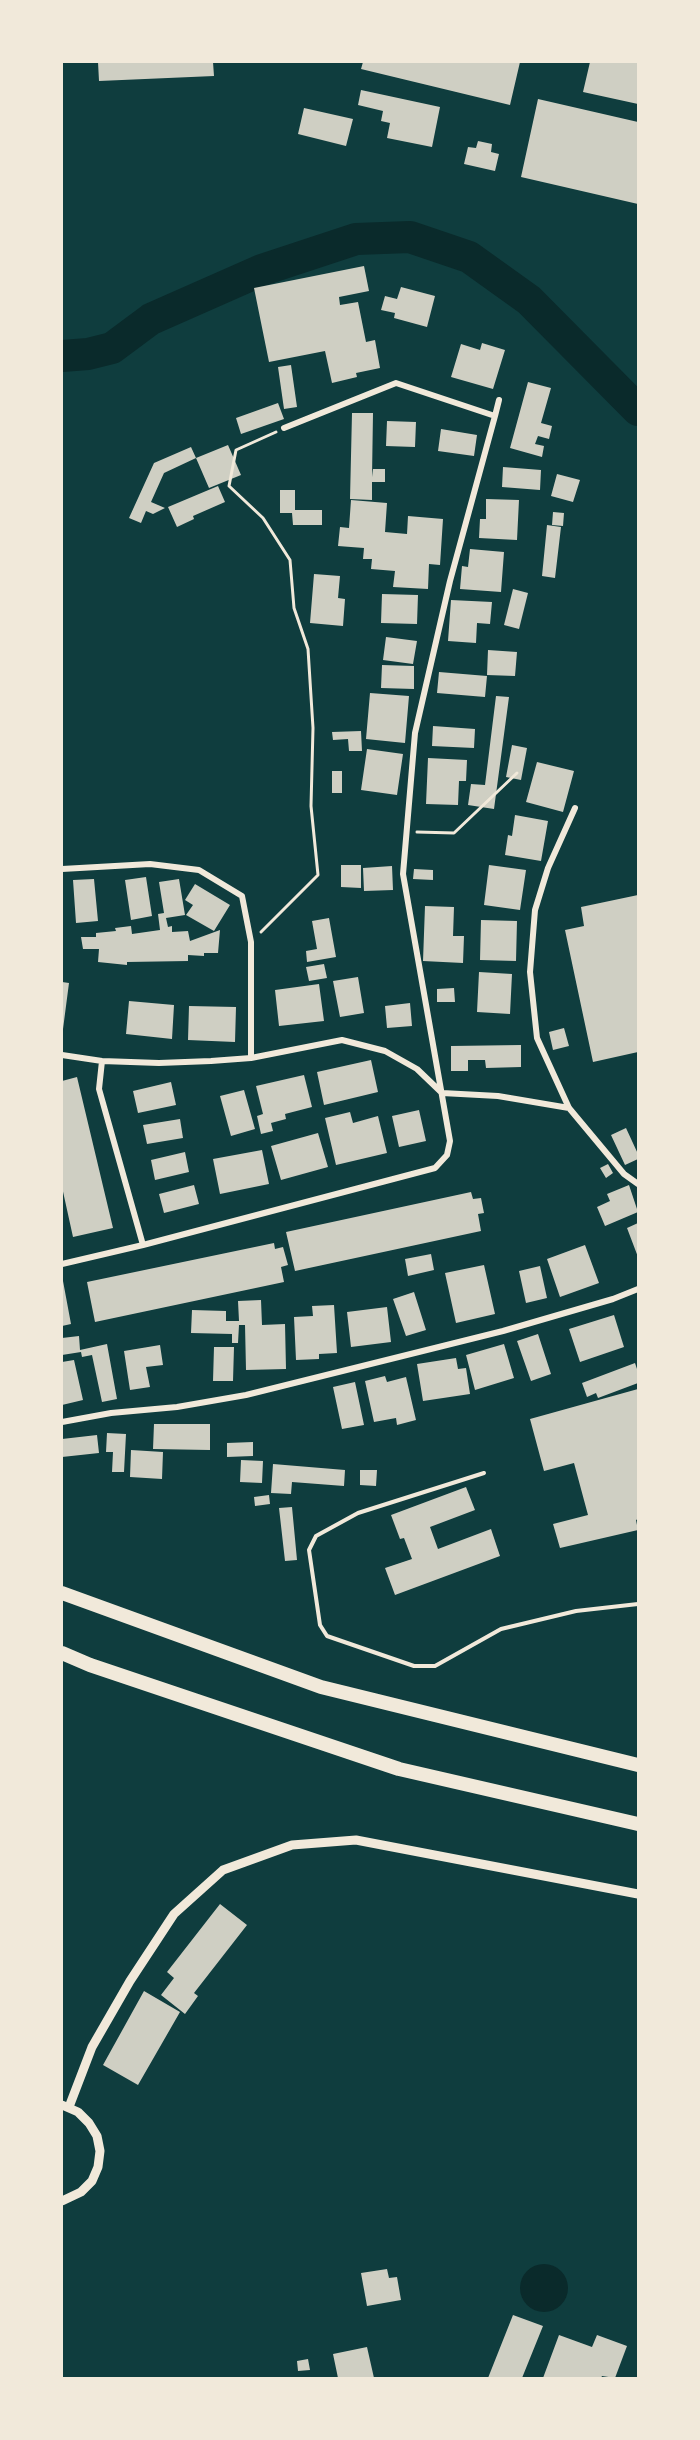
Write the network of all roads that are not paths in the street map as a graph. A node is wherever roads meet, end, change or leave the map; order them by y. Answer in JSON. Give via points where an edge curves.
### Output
{"nodes":[{"id":1,"x":499,"y":400,"type":"dead end"},
{"id":2,"x":495,"y":416,"type":"junction"},
{"id":3,"x":284,"y":428,"type":"road end"},
{"id":4,"x":575,"y":808,"type":"dead end"},
{"id":5,"x":62,"y":869,"type":"edge"},
{"id":6,"x":62,"y":1055,"type":"edge"},
{"id":7,"x":251,"y":1058,"type":"junction"},
{"id":8,"x":102,"y":1061,"type":"junction"},
{"id":9,"x":442,"y":1093,"type":"junction"},
{"id":10,"x":569,"y":1108,"type":"junction"},
{"id":11,"x":639,"y":1184,"type":"edge"},
{"id":12,"x":143,"y":1245,"type":"junction"},
{"id":13,"x":62,"y":1264,"type":"edge"},
{"id":14,"x":639,"y":1289,"type":"edge"},
{"id":15,"x":62,"y":1422,"type":"edge"},
{"id":16,"x":484,"y":1473,"type":"dead end"},
{"id":17,"x":62,"y":1593,"type":"edge"},
{"id":18,"x":639,"y":1604,"type":"edge"},
{"id":19,"x":62,"y":1653,"type":"edge"},
{"id":20,"x":62,"y":1661,"type":"edge"},
{"id":21,"x":90,"y":1665,"type":"junction"},
{"id":22,"x":639,"y":1765,"type":"edge"},
{"id":23,"x":639,"y":1824,"type":"edge"},
{"id":24,"x":639,"y":1894,"type":"edge"},
{"id":25,"x":65,"y":2106,"type":"edge"},
{"id":26,"x":62,"y":2201,"type":"edge"}],
"edges":[{"from":1,"to":2,"type":"street"},
{"from":2,"to":3,"type":"street","via":[[396,383]]},
{"from":2,"to":9,"type":"street","via":[[450,582],[415,733],[403,874]]},
{"from":4,"to":10,"type":"street","via":[[548,868],[535,910],[530,972],[537,1038]]},
{"from":5,"to":7,"type":"street","via":[[150,864],[199,870],[242,896],[251,942]]},
{"from":6,"to":8,"type":"street"},
{"from":7,"to":8,"type":"street","via":[[159,1063]]},
{"from":7,"to":9,"type":"street","via":[[342,1040],[359,1043],[385,1051],[417,1069]]},
{"from":8,"to":12,"type":"street","via":[[99,1089]]},
{"from":9,"to":10,"type":"street","via":[[498,1096]]},
{"from":9,"to":12,"type":"street","via":[[450,1141],[447,1155],[435,1168]]},
{"from":10,"to":11,"type":"street","via":[[624,1174]]},
{"from":12,"to":13,"type":"street"},
{"from":14,"to":15,"type":"street","via":[[503,1331],[246,1395]]},
{"from":16,"to":18,"type":"lane","via":[[358,1513],[316,1536],[309,1550],[320,1625],[327,1636],[414,1666],[435,1666],[501,1629],[576,1611]]},
{"from":17,"to":22,"type":"highway","via":[[321,1687]]},
{"from":19,"to":21,"type":"highway"},
{"from":20,"to":21,"type":"highway"},
{"from":21,"to":23,"type":"highway","via":[[399,1769]]},
{"from":24,"to":25,"type":"street","via":[[356,1840],[292,1845],[223,1870],[174,1914],[148,1952],[92,2047]]},
{"from":25,"to":26,"type":"street","via":[[89,2122],[100,2151],[92,2181],[81,2192]]}]}
